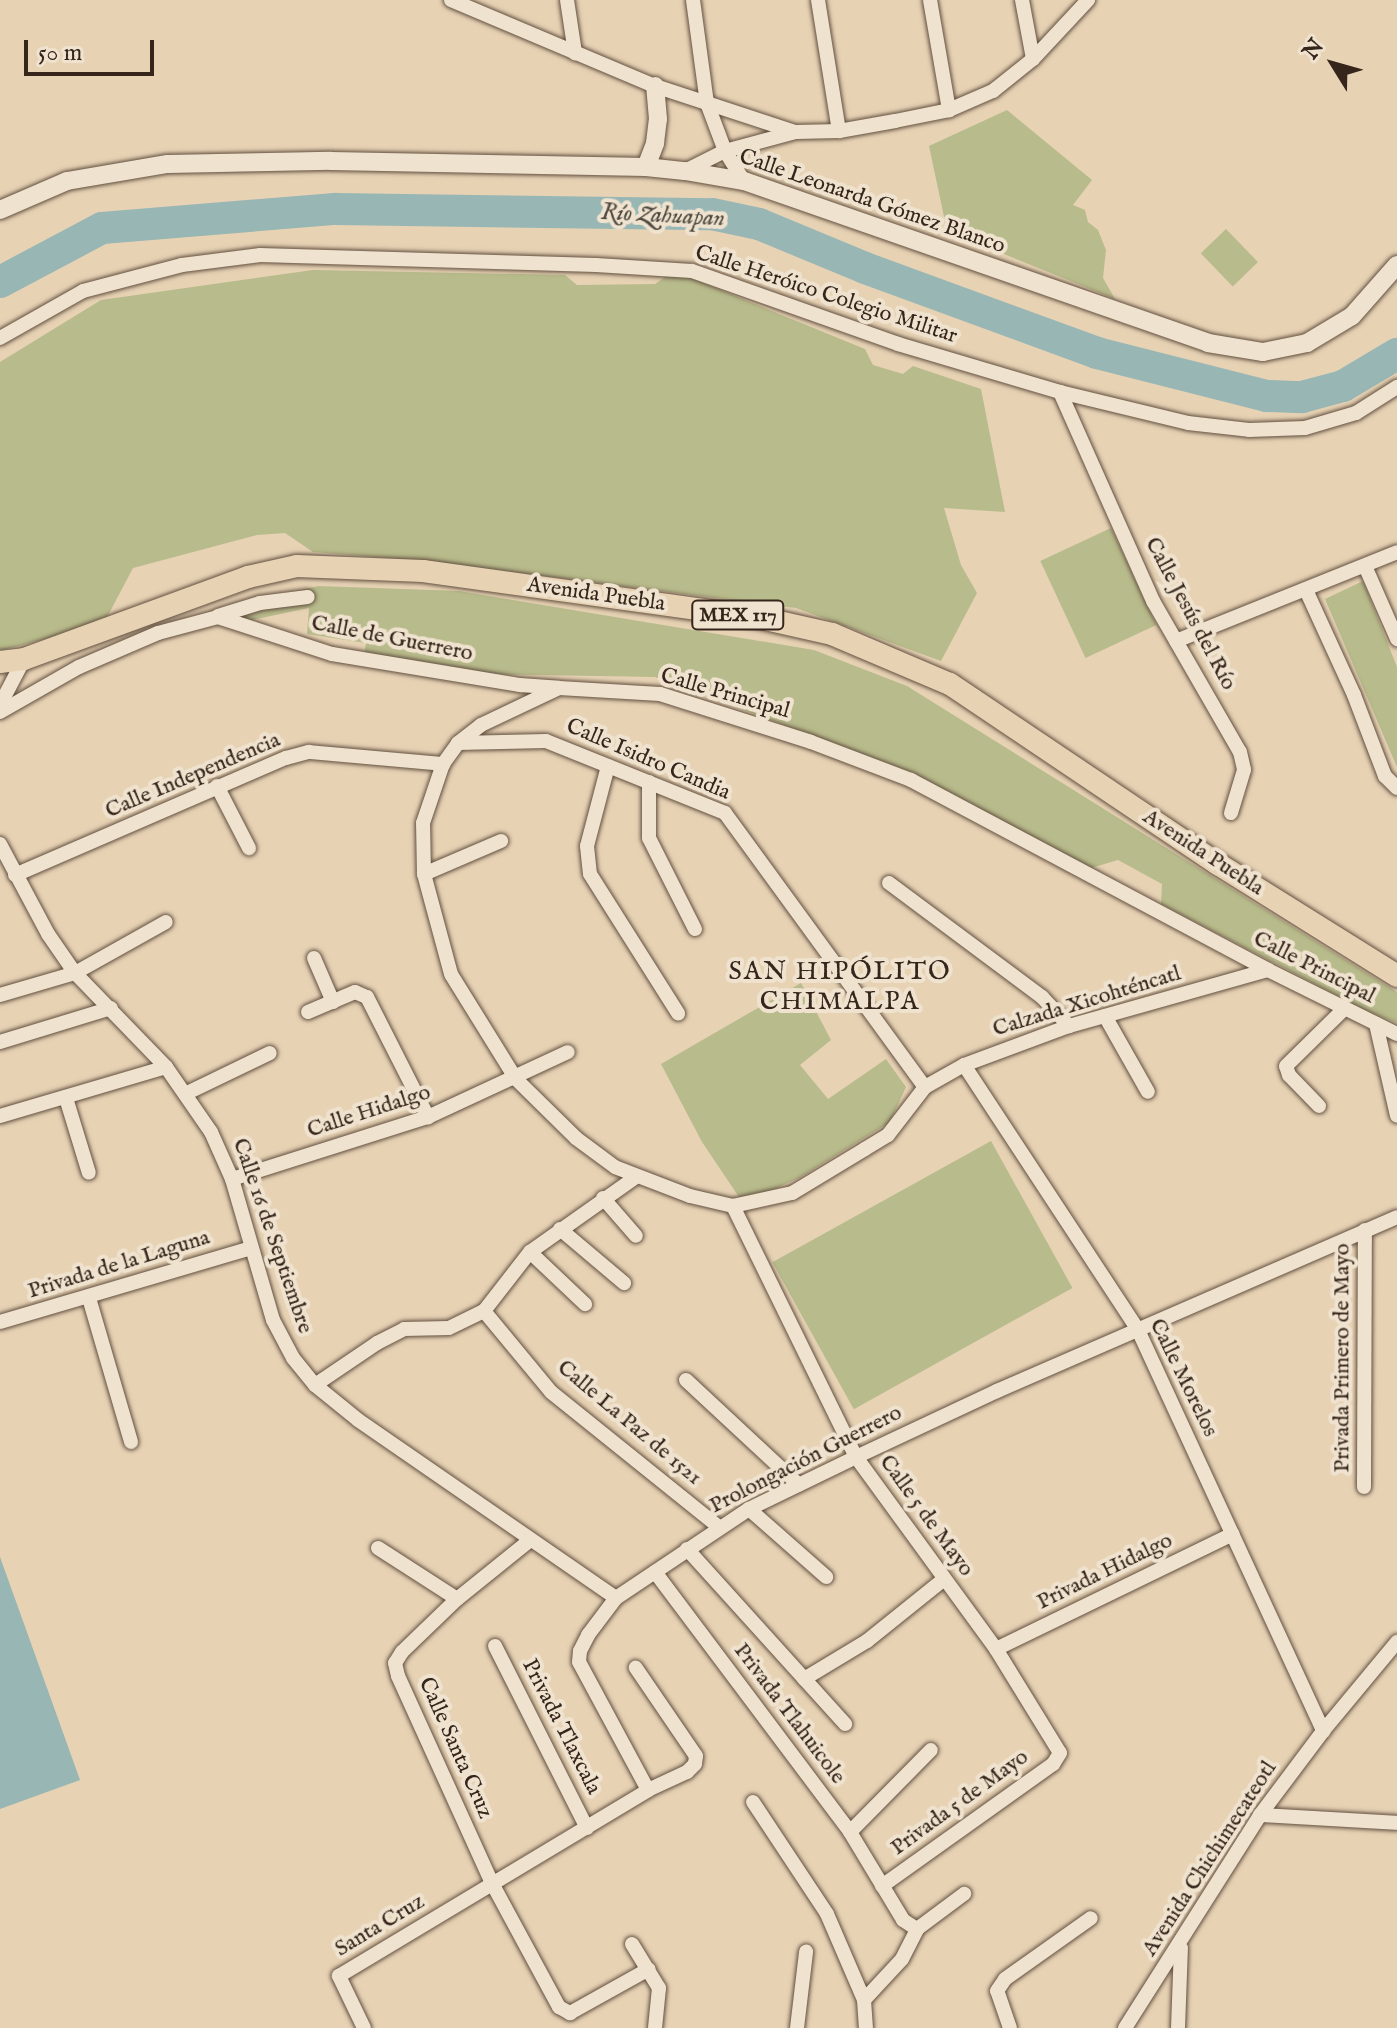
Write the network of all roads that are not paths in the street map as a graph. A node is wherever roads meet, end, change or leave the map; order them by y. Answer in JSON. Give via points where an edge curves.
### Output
{"nodes":[{"id":1,"x":451,"y":0,"type":"edge"},
{"id":2,"x":567,"y":0,"type":"edge"},
{"id":3,"x":693,"y":0,"type":"edge"},
{"id":4,"x":818,"y":0,"type":"edge"},
{"id":5,"x":930,"y":0,"type":"edge"},
{"id":6,"x":1022,"y":0,"type":"edge"},
{"id":7,"x":1088,"y":0,"type":"edge"},
{"id":8,"x":575,"y":53,"type":"junction"},
{"id":9,"x":1033,"y":59,"type":"junction"},
{"id":10,"x":655,"y":86,"type":"junction"},
{"id":11,"x":707,"y":103,"type":"junction"},
{"id":12,"x":949,"y":110,"type":"junction"},
{"id":13,"x":839,"y":131,"type":"junction"},
{"id":14,"x":796,"y":132,"type":"junction"},
{"id":15,"x":725,"y":151,"type":"junction"},
{"id":16,"x":646,"y":167,"type":"junction"},
{"id":17,"x":685,"y":171,"type":"junction"},
{"id":18,"x":744,"y":181,"type":"junction"},
{"id":19,"x":0,"y":210,"type":"edge"},
{"id":20,"x":1397,"y":257,"type":"edge"},
{"id":21,"x":1392,"y":272,"type":"edge"},
{"id":22,"x":0,"y":338,"type":"edge"},
{"id":23,"x":1397,"y":387,"type":"edge"},
{"id":24,"x":1060,"y":392,"type":"junction"},
{"id":25,"x":1397,"y":552,"type":"edge"},
{"id":26,"x":1365,"y":566,"type":"junction"},
{"id":27,"x":1306,"y":590,"type":"junction"},
{"id":28,"x":308,"y":597,"type":"dead end"},
{"id":29,"x":218,"y":617,"type":"junction"},
{"id":30,"x":1397,"y":639,"type":"edge"},
{"id":31,"x":1176,"y":641,"type":"junction"},
{"id":32,"x":24,"y":659,"type":"junction"},
{"id":33,"x":0,"y":662,"type":"edge"},
{"id":34,"x":559,"y":688,"type":"junction"},
{"id":35,"x":0,"y":705,"type":"edge"},
{"id":36,"x":0,"y":712,"type":"edge"},
{"id":37,"x":458,"y":743,"type":"junction"},
{"id":38,"x":443,"y":764,"type":"junction"},
{"id":39,"x":608,"y":766,"type":"junction"},
{"id":40,"x":649,"y":782,"type":"junction"},
{"id":41,"x":217,"y":786,"type":"junction"},
{"id":42,"x":1397,"y":788,"type":"edge"},
{"id":43,"x":1231,"y":813,"type":"dead end"},
{"id":44,"x":501,"y":841,"type":"dead end"},
{"id":45,"x":0,"y":844,"type":"edge"},
{"id":46,"x":249,"y":848,"type":"dead end"},
{"id":47,"x":424,"y":874,"type":"junction"},
{"id":48,"x":15,"y":875,"type":"junction"},
{"id":49,"x":889,"y":883,"type":"dead end"},
{"id":50,"x":166,"y":922,"type":"dead end"},
{"id":51,"x":695,"y":929,"type":"dead end"},
{"id":52,"x":314,"y":958,"type":"dead end"},
{"id":53,"x":1268,"y":970,"type":"junction"},
{"id":54,"x":75,"y":973,"type":"junction"},
{"id":55,"x":1397,"y":976,"type":"edge"},
{"id":56,"x":0,"y":995,"type":"edge"},
{"id":57,"x":333,"y":1002,"type":"junction"},
{"id":58,"x":111,"y":1008,"type":"junction"},
{"id":59,"x":1344,"y":1009,"type":"junction"},
{"id":60,"x":308,"y":1012,"type":"dead end"},
{"id":61,"x":678,"y":1013,"type":"dead end"},
{"id":62,"x":1105,"y":1016,"type":"junction"},
{"id":63,"x":1376,"y":1024,"type":"junction"},
{"id":64,"x":1069,"y":1026,"type":"junction"},
{"id":65,"x":1397,"y":1034,"type":"edge"},
{"id":66,"x":0,"y":1042,"type":"edge"},
{"id":67,"x":568,"y":1052,"type":"dead end"},
{"id":68,"x":270,"y":1053,"type":"dead end"},
{"id":69,"x":964,"y":1065,"type":"junction"},
{"id":70,"x":166,"y":1067,"type":"junction"},
{"id":71,"x":516,"y":1079,"type":"junction"},
{"id":72,"x":925,"y":1087,"type":"junction"},
{"id":73,"x":1148,"y":1092,"type":"dead end"},
{"id":74,"x":185,"y":1094,"type":"junction"},
{"id":75,"x":66,"y":1098,"type":"junction"},
{"id":76,"x":1319,"y":1106,"type":"dead end"},
{"id":77,"x":0,"y":1116,"type":"edge"},
{"id":78,"x":1397,"y":1116,"type":"edge"},
{"id":79,"x":428,"y":1117,"type":"junction"},
{"id":80,"x":89,"y":1173,"type":"dead end"},
{"id":81,"x":636,"y":1177,"type":"junction"},
{"id":82,"x":232,"y":1179,"type":"junction"},
{"id":83,"x":603,"y":1198,"type":"junction"},
{"id":84,"x":733,"y":1206,"type":"junction"},
{"id":85,"x":1397,"y":1217,"type":"edge"},
{"id":86,"x":560,"y":1229,"type":"junction"},
{"id":87,"x":1365,"y":1230,"type":"junction"},
{"id":88,"x":636,"y":1236,"type":"dead end"},
{"id":89,"x":251,"y":1248,"type":"junction"},
{"id":90,"x":530,"y":1252,"type":"junction"},
{"id":91,"x":624,"y":1283,"type":"dead end"},
{"id":92,"x":89,"y":1298,"type":"junction"},
{"id":93,"x":585,"y":1304,"type":"dead end"},
{"id":94,"x":484,"y":1311,"type":"junction"},
{"id":95,"x":0,"y":1322,"type":"edge"},
{"id":96,"x":1138,"y":1330,"type":"junction"},
{"id":97,"x":686,"y":1380,"type":"dead end"},
{"id":98,"x":315,"y":1385,"type":"junction"},
{"id":99,"x":131,"y":1442,"type":"dead end"},
{"id":100,"x":856,"y":1457,"type":"junction"},
{"id":101,"x":799,"y":1485,"type":"junction"},
{"id":102,"x":1364,"y":1487,"type":"dead end"},
{"id":103,"x":749,"y":1509,"type":"junction"},
{"id":104,"x":719,"y":1527,"type":"junction"},
{"id":105,"x":1233,"y":1534,"type":"junction"},
{"id":106,"x":529,"y":1541,"type":"junction"},
{"id":107,"x":378,"y":1548,"type":"dead end"},
{"id":108,"x":687,"y":1549,"type":"junction"},
{"id":109,"x":655,"y":1572,"type":"junction"},
{"id":110,"x":826,"y":1577,"type":"dead end"},
{"id":111,"x":944,"y":1579,"type":"junction"},
{"id":112,"x":616,"y":1598,"type":"junction"},
{"id":113,"x":457,"y":1599,"type":"junction"},
{"id":114,"x":1397,"y":1642,"type":"edge"},
{"id":115,"x":495,"y":1646,"type":"dead end"},
{"id":116,"x":996,"y":1649,"type":"junction"},
{"id":117,"x":636,"y":1668,"type":"dead end"},
{"id":118,"x":804,"y":1679,"type":"junction"},
{"id":119,"x":845,"y":1724,"type":"dead end"},
{"id":120,"x":1323,"y":1731,"type":"junction"},
{"id":121,"x":931,"y":1750,"type":"dead end"},
{"id":122,"x":1060,"y":1753,"type":"joint"},
{"id":123,"x":648,"y":1790,"type":"junction"},
{"id":124,"x":753,"y":1802,"type":"dead end"},
{"id":125,"x":1260,"y":1815,"type":"junction"},
{"id":126,"x":1397,"y":1823,"type":"edge"},
{"id":127,"x":587,"y":1828,"type":"junction"},
{"id":128,"x":850,"y":1832,"type":"junction"},
{"id":129,"x":493,"y":1885,"type":"junction"},
{"id":130,"x":882,"y":1886,"type":"junction"},
{"id":131,"x":964,"y":1894,"type":"dead end"},
{"id":132,"x":1091,"y":1918,"type":"dead end"},
{"id":133,"x":917,"y":1929,"type":"junction"},
{"id":134,"x":632,"y":1944,"type":"dead end"},
{"id":135,"x":1181,"y":1946,"type":"junction"},
{"id":136,"x":806,"y":1952,"type":"dead end"},
{"id":137,"x":649,"y":1969,"type":"junction"},
{"id":138,"x":864,"y":2000,"type":"junction"},
{"id":139,"x":364,"y":2028,"type":"edge"},
{"id":140,"x":655,"y":2028,"type":"edge"},
{"id":141,"x":797,"y":2028,"type":"edge"},
{"id":142,"x":866,"y":2028,"type":"edge"},
{"id":143,"x":1010,"y":2028,"type":"edge"},
{"id":144,"x":1125,"y":2028,"type":"edge"},
{"id":145,"x":1178,"y":2028,"type":"edge"}],
"edges":[{"from":1,"to":8,"type":"street"},
{"from":2,"to":8,"type":"street"},
{"from":3,"to":11,"type":"street"},
{"from":4,"to":13,"type":"street"},
{"from":5,"to":12,"type":"street"},
{"from":6,"to":9,"type":"street"},
{"from":7,"to":9,"type":"street"},
{"from":8,"to":10,"type":"street"},
{"from":9,"to":12,"type":"street","via":[[993,91]]},
{"from":10,"to":11,"type":"street"},
{"from":10,"to":16,"type":"street","via":[[658,119]]},
{"from":11,"to":14,"type":"street"},
{"from":11,"to":15,"type":"street"},
{"from":12,"to":13,"type":"street"},
{"from":13,"to":14,"type":"street"},
{"from":14,"to":15,"type":"street"},
{"from":15,"to":17,"type":"street"},
{"from":15,"to":18,"type":"street"},
{"from":16,"to":17,"type":"street","name":"Calle Leonarda Gómez Blanco"},
{"from":16,"to":19,"type":"street","name":"Calle Leonarda Gómez Blanco","via":[[331,161],[168,164],[67,181]]},
{"from":17,"to":18,"type":"street","name":"Calle Leonarda Gómez Blanco"},
{"from":18,"to":21,"type":"street","name":"Calle Leonarda Gómez Blanco","via":[[1208,343],[1263,352],[1307,343],[1352,316]]},
{"from":20,"to":21,"type":"street","name":"Calle Leonarda Gómez Blanco"},
{"from":22,"to":24,"type":"street","name":"Calle Heróico Colegio Militar","via":[[83,291],[182,265],[260,255],[596,265],[692,271],[898,344]]},
{"from":23,"to":24,"type":"street","name":"Calle Heróico Colegio Militar","via":[[1356,413],[1305,428],[1249,430],[1188,423]]},
{"from":24,"to":31,"type":"street","name":"Calle Jesús del Río"},
{"from":25,"to":26,"type":"street"},
{"from":26,"to":27,"type":"street"},
{"from":26,"to":30,"type":"street"},
{"from":27,"to":31,"type":"street"},
{"from":27,"to":42,"type":"street","via":[[1385,776]]},
{"from":28,"to":29,"type":"street","via":[[260,603]]},
{"from":29,"to":34,"type":"street","name":"Calle de Guerrero","via":[[332,654]]},
{"from":29,"to":36,"type":"street","via":[[158,633],[79,667]]},
{"from":31,"to":43,"type":"street","name":"Calle Jesús del Río","via":[[1240,752],[1244,770]]},
{"from":32,"to":33,"type":"main road","name":"Avenida Puebla","number":"MEX 117"},
{"from":32,"to":35,"type":"street"},
{"from":32,"to":55,"type":"main road","name":"Avenida Puebla","number":"MEX 117","via":[[248,577],[297,566],[423,571],[761,618],[832,634],[950,684],[1218,864]]},
{"from":34,"to":37,"type":"street","name":"Calle Principal","via":[[481,725]]},
{"from":34,"to":53,"type":"street","name":"Calle Principal","via":[[660,694],[911,780]]},
{"from":37,"to":38,"type":"street","name":"Calle Principal"},
{"from":37,"to":39,"type":"street","name":"Calle Isidro Candia","via":[[546,741]]},
{"from":38,"to":41,"type":"street","name":"Calle Independencia","via":[[309,752]]},
{"from":38,"to":47,"type":"street","name":"Calle Principal","via":[[423,823]]},
{"from":39,"to":40,"type":"street","name":"Calle Isidro Candia"},
{"from":39,"to":61,"type":"street","via":[[587,846],[590,874]]},
{"from":40,"to":51,"type":"street","via":[[649,838]]},
{"from":40,"to":72,"type":"street","name":"Calle Isidro Candia","via":[[725,813]]},
{"from":41,"to":46,"type":"street"},
{"from":41,"to":48,"type":"street","name":"Calle Independencia"},
{"from":44,"to":47,"type":"street"},
{"from":45,"to":48,"type":"street","name":"Calle 16 de Septiembre"},
{"from":47,"to":71,"type":"street","name":"Calle Principal","via":[[451,974]]},
{"from":48,"to":54,"type":"street","name":"Calle 16 de Septiembre"},
{"from":49,"to":64,"type":"street","via":[[1042,997]]},
{"from":50,"to":54,"type":"street"},
{"from":52,"to":57,"type":"street"},
{"from":53,"to":59,"type":"street","name":"Calle Principal"},
{"from":53,"to":62,"type":"street","name":"Calzada Xicohténcatl"},
{"from":54,"to":56,"type":"street"},
{"from":54,"to":58,"type":"street","name":"Calle 16 de Septiembre"},
{"from":57,"to":60,"type":"street"},
{"from":57,"to":79,"type":"street","via":[[355,992],[367,997]]},
{"from":58,"to":66,"type":"street"},
{"from":58,"to":70,"type":"street","name":"Calle 16 de Septiembre"},
{"from":59,"to":63,"type":"street","name":"Calle Principal"},
{"from":59,"to":76,"type":"street","via":[[1286,1066]]},
{"from":62,"to":64,"type":"street","name":"Calzada Xicohténcatl"},
{"from":62,"to":73,"type":"street"},
{"from":63,"to":65,"type":"street","name":"Calle Principal"},
{"from":63,"to":78,"type":"street"},
{"from":64,"to":69,"type":"street","name":"Calzada Xicohténcatl"},
{"from":67,"to":71,"type":"street","name":"Calle Hidalgo"},
{"from":68,"to":74,"type":"street"},
{"from":69,"to":72,"type":"street","name":"Calzada Xicohténcatl"},
{"from":69,"to":96,"type":"street","name":"Calle Morelos"},
{"from":70,"to":74,"type":"street","name":"Calle 16 de Septiembre"},
{"from":70,"to":75,"type":"street"},
{"from":71,"to":79,"type":"street","name":"Calle Hidalgo"},
{"from":71,"to":81,"type":"street","name":"Calle Principal","via":[[576,1138]]},
{"from":72,"to":84,"type":"street","name":"Calle Principal","via":[[888,1135],[792,1193]]},
{"from":74,"to":82,"type":"street","name":"Calle 16 de Septiembre","via":[[211,1132]]},
{"from":75,"to":77,"type":"street"},
{"from":75,"to":80,"type":"street"},
{"from":79,"to":82,"type":"street","name":"Calle Hidalgo"},
{"from":81,"to":83,"type":"street"},
{"from":81,"to":84,"type":"street","name":"Calle Principal"},
{"from":82,"to":89,"type":"street","name":"Calle 16 de Septiembre"},
{"from":83,"to":86,"type":"street"},
{"from":83,"to":88,"type":"street"},
{"from":84,"to":100,"type":"street","name":"Calle 5 de Mayo"},
{"from":85,"to":87,"type":"street","name":"Prolongación Guerrero"},
{"from":86,"to":90,"type":"street"},
{"from":86,"to":91,"type":"street"},
{"from":87,"to":96,"type":"street","name":"Prolongación Guerrero"},
{"from":87,"to":102,"type":"street","name":"Privada Primero de Mayo"},
{"from":89,"to":92,"type":"street","name":"Privada de la Laguna"},
{"from":89,"to":98,"type":"street","name":"Calle 16 de Septiembre","via":[[273,1320]]},
{"from":90,"to":93,"type":"street"},
{"from":90,"to":94,"type":"street"},
{"from":92,"to":95,"type":"street","name":"Privada de la Laguna"},
{"from":92,"to":99,"type":"street"},
{"from":94,"to":98,"type":"street","via":[[449,1328],[404,1329]]},
{"from":94,"to":104,"type":"street","name":"Calle La Paz de 1521","via":[[551,1392]]},
{"from":96,"to":100,"type":"street","name":"Prolongación Guerrero"},
{"from":96,"to":105,"type":"street","name":"Calle Morelos"},
{"from":97,"to":101,"type":"street"},
{"from":98,"to":106,"type":"street","name":"Calle 16 de Septiembre"},
{"from":100,"to":101,"type":"street","name":"Prolongación Guerrero"},
{"from":100,"to":111,"type":"street","name":"Calle 5 de Mayo"},
{"from":101,"to":103,"type":"street","name":"Prolongación Guerrero"},
{"from":103,"to":104,"type":"street","name":"Prolongación Guerrero"},
{"from":103,"to":110,"type":"street"},
{"from":104,"to":108,"type":"street","name":"Prolongación Guerrero"},
{"from":105,"to":116,"type":"street","name":"Privada Hidalgo"},
{"from":105,"to":120,"type":"street","name":"Calle Morelos"},
{"from":106,"to":112,"type":"street","name":"Calle 16 de Septiembre"},
{"from":106,"to":113,"type":"street","name":"Calle Santa Cruz"},
{"from":107,"to":113,"type":"street"},
{"from":108,"to":109,"type":"street","name":"Prolongación Guerrero"},
{"from":108,"to":118,"type":"street"},
{"from":109,"to":112,"type":"street","name":"Prolongación Guerrero"},
{"from":109,"to":128,"type":"street","name":"Privada Tlahuicole"},
{"from":111,"to":116,"type":"street","name":"Calle 5 de Mayo"},
{"from":111,"to":118,"type":"street","via":[[867,1641]]},
{"from":112,"to":123,"type":"street","name":"Prolongación Guerrero","via":[[588,1635],[579,1662]]},
{"from":113,"to":129,"type":"street","name":"Calle Santa Cruz","via":[[395,1663]]},
{"from":114,"to":120,"type":"street","name":"Avenida Chichimecateotl"},
{"from":115,"to":127,"type":"street","name":"Privada Tlaxcala"},
{"from":116,"to":122,"type":"street","name":"Calle 5 de Mayo"},
{"from":117,"to":123,"type":"street","via":[[696,1756],[687,1772]]},
{"from":118,"to":119,"type":"street"},
{"from":120,"to":125,"type":"street","name":"Avenida Chichimecateotl"},
{"from":121,"to":128,"type":"street","name":"Privada 5 de Mayo"},
{"from":122,"to":130,"type":"street","name":"Privada 5 de Mayo","via":[[1053,1764]]},
{"from":123,"to":127,"type":"street"},
{"from":124,"to":138,"type":"street","via":[[827,1914]]},
{"from":125,"to":126,"type":"street"},
{"from":125,"to":135,"type":"street","name":"Avenida Chichimecateotl"},
{"from":127,"to":129,"type":"street"},
{"from":128,"to":130,"type":"street","name":"Privada Tlahuicole"},
{"from":129,"to":137,"type":"street","via":[[564,2011],[570,2013]]},
{"from":129,"to":139,"type":"street","name":"Santa Cruz","via":[[339,1976]]},
{"from":130,"to":133,"type":"street","name":"Privada Tlahuicole","via":[[903,1920]]},
{"from":131,"to":133,"type":"street"},
{"from":132,"to":143,"type":"street","via":[[1005,1979],[997,1991]]},
{"from":133,"to":138,"type":"street","via":[[902,1959]]},
{"from":134,"to":137,"type":"street"},
{"from":135,"to":144,"type":"street","name":"Avenida Chichimecateotl"},
{"from":135,"to":145,"type":"street"},
{"from":136,"to":141,"type":"street"},
{"from":137,"to":140,"type":"street","via":[[659,1988]]},
{"from":138,"to":142,"type":"street"}]}
